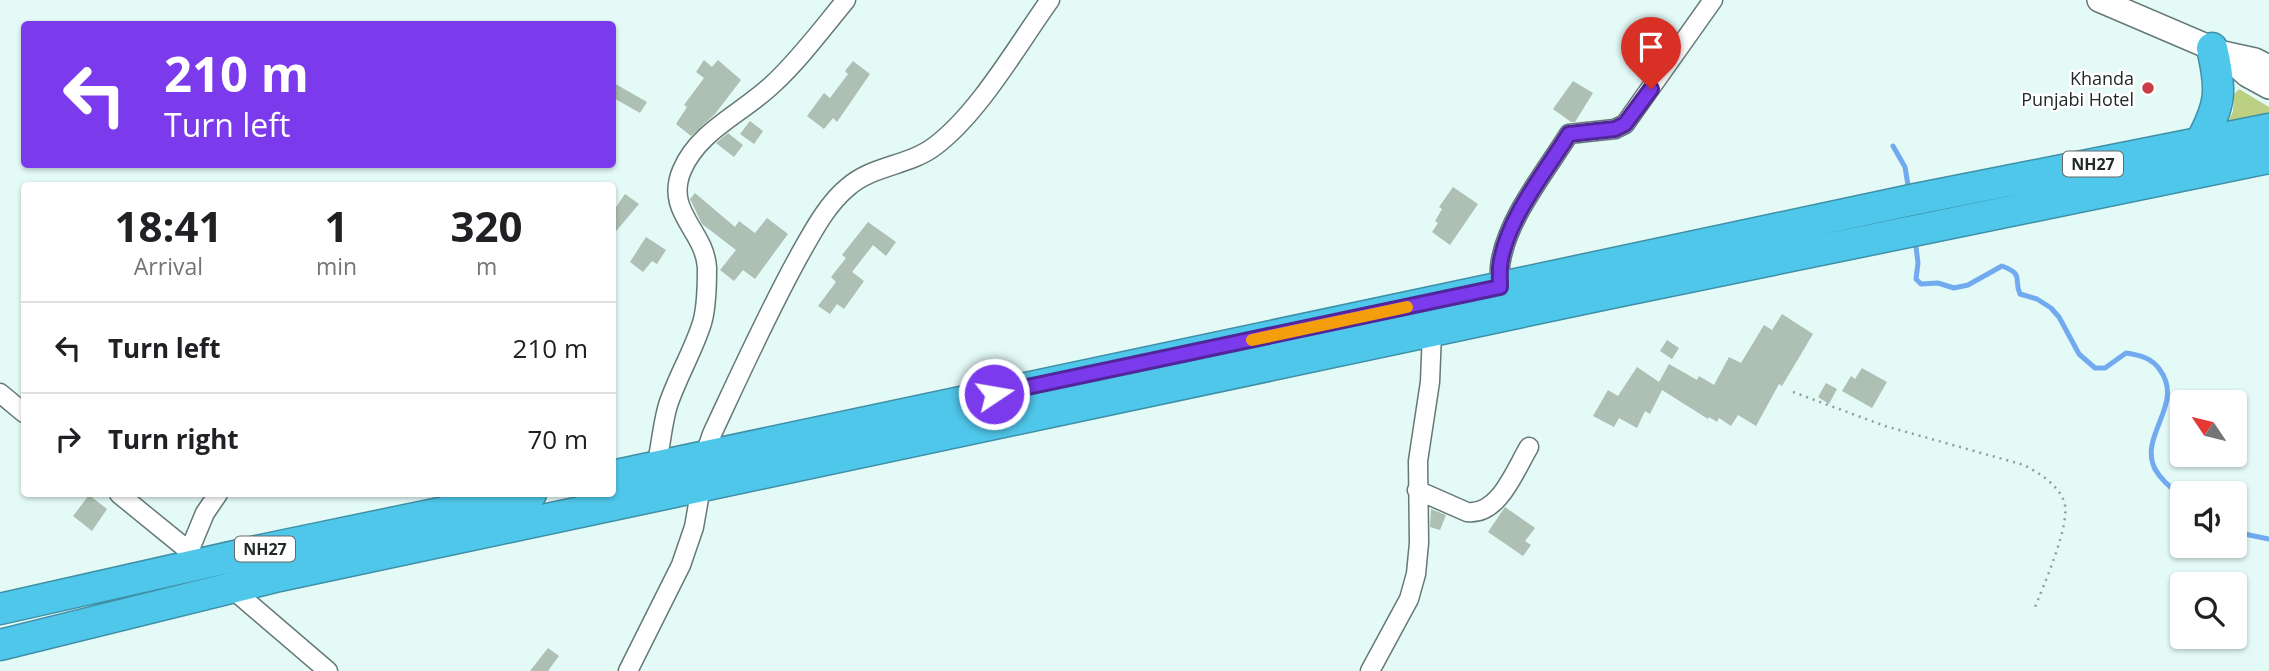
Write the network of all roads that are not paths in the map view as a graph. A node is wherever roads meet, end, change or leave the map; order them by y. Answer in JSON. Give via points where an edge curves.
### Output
{"nodes":[{"id":1,"x":846,"y":0,"type":"edge"},
{"id":2,"x":1050,"y":0,"type":"edge"},
{"id":3,"x":1713,"y":0,"type":"edge"},
{"id":4,"x":2099,"y":0,"type":"edge"},
{"id":5,"x":2217,"y":51,"type":"junction"},
{"id":6,"x":2269,"y":68,"type":"edge"},
{"id":7,"x":2269,"y":87,"type":"edge"},
{"id":8,"x":2269,"y":129,"type":"edge"},
{"id":9,"x":2200,"y":143,"type":"junction"},
{"id":10,"x":2269,"y":158,"type":"edge"},
{"id":11,"x":1500,"y":287,"type":"junction"},
{"id":12,"x":1432,"y":332,"type":"junction"},
{"id":13,"x":0,"y":393,"type":"edge"},
{"id":14,"x":21,"y":410,"type":"edge"},
{"id":15,"x":1528,"y":447,"type":"dead end"},
{"id":16,"x":704,"y":457,"type":"junction"},
{"id":17,"x":656,"y":467,"type":"junction"},
{"id":18,"x":616,"y":475,"type":"edge"},
{"id":19,"x":701,"y":487,"type":"junction"},
{"id":20,"x":1417,"y":490,"type":"junction"},
{"id":21,"x":122,"y":497,"type":"edge"},
{"id":22,"x":216,"y":497,"type":"edge"},
{"id":23,"x":515,"y":497,"type":"edge"},
{"id":24,"x":186,"y":559,"type":"junction"},
{"id":25,"x":231,"y":588,"type":"junction"},
{"id":26,"x":0,"y":609,"type":"edge"},
{"id":27,"x":0,"y":645,"type":"edge"},
{"id":28,"x":328,"y":671,"type":"edge"},
{"id":29,"x":628,"y":671,"type":"edge"},
{"id":30,"x":1370,"y":671,"type":"edge"}],
"edges":[{"from":1,"to":17,"type":"street","via":[[771,86],[694,148],[682,170],[677,199],[707,267],[702,323],[666,413]]},
{"from":2,"to":16,"type":"street","via":[[964,120],[933,148],[877,169],[848,187],[832,205],[776,298]]},
{"from":3,"to":11,"type":"street","via":[[1625,124],[1569,134],[1507,238],[1500,261]]},
{"from":4,"to":5,"type":"street"},
{"from":5,"to":6,"type":"street"},
{"from":5,"to":7,"type":"street"},
{"from":5,"to":9,"type":"highway","via":[[2220,89]]},
{"from":8,"to":9,"type":"highway","number":"NH27"},
{"from":9,"to":11,"type":"highway","number":"NH27"},
{"from":10,"to":12,"type":"highway","number":"NH27"},
{"from":11,"to":16,"type":"highway","number":"NH27"},
{"from":12,"to":19,"type":"highway","number":"NH27"},
{"from":12,"to":20,"type":"street"},
{"from":13,"to":14,"type":"street"},
{"from":15,"to":20,"type":"street","via":[[1506,486],[1485,510],[1467,512]]},
{"from":16,"to":17,"type":"highway","number":"NH27"},
{"from":17,"to":18,"type":"highway","number":"NH27"},
{"from":19,"to":25,"type":"highway","number":"NH27"},
{"from":19,"to":29,"type":"street","via":[[681,565]]},
{"from":20,"to":30,"type":"street","via":[[1416,574],[1409,599]]},
{"from":21,"to":24,"type":"street"},
{"from":22,"to":24,"type":"street"},
{"from":23,"to":24,"type":"highway","number":"NH27"},
{"from":24,"to":26,"type":"highway","number":"NH27"},
{"from":25,"to":27,"type":"highway","number":"NH27"},
{"from":25,"to":28,"type":"street"}]}
